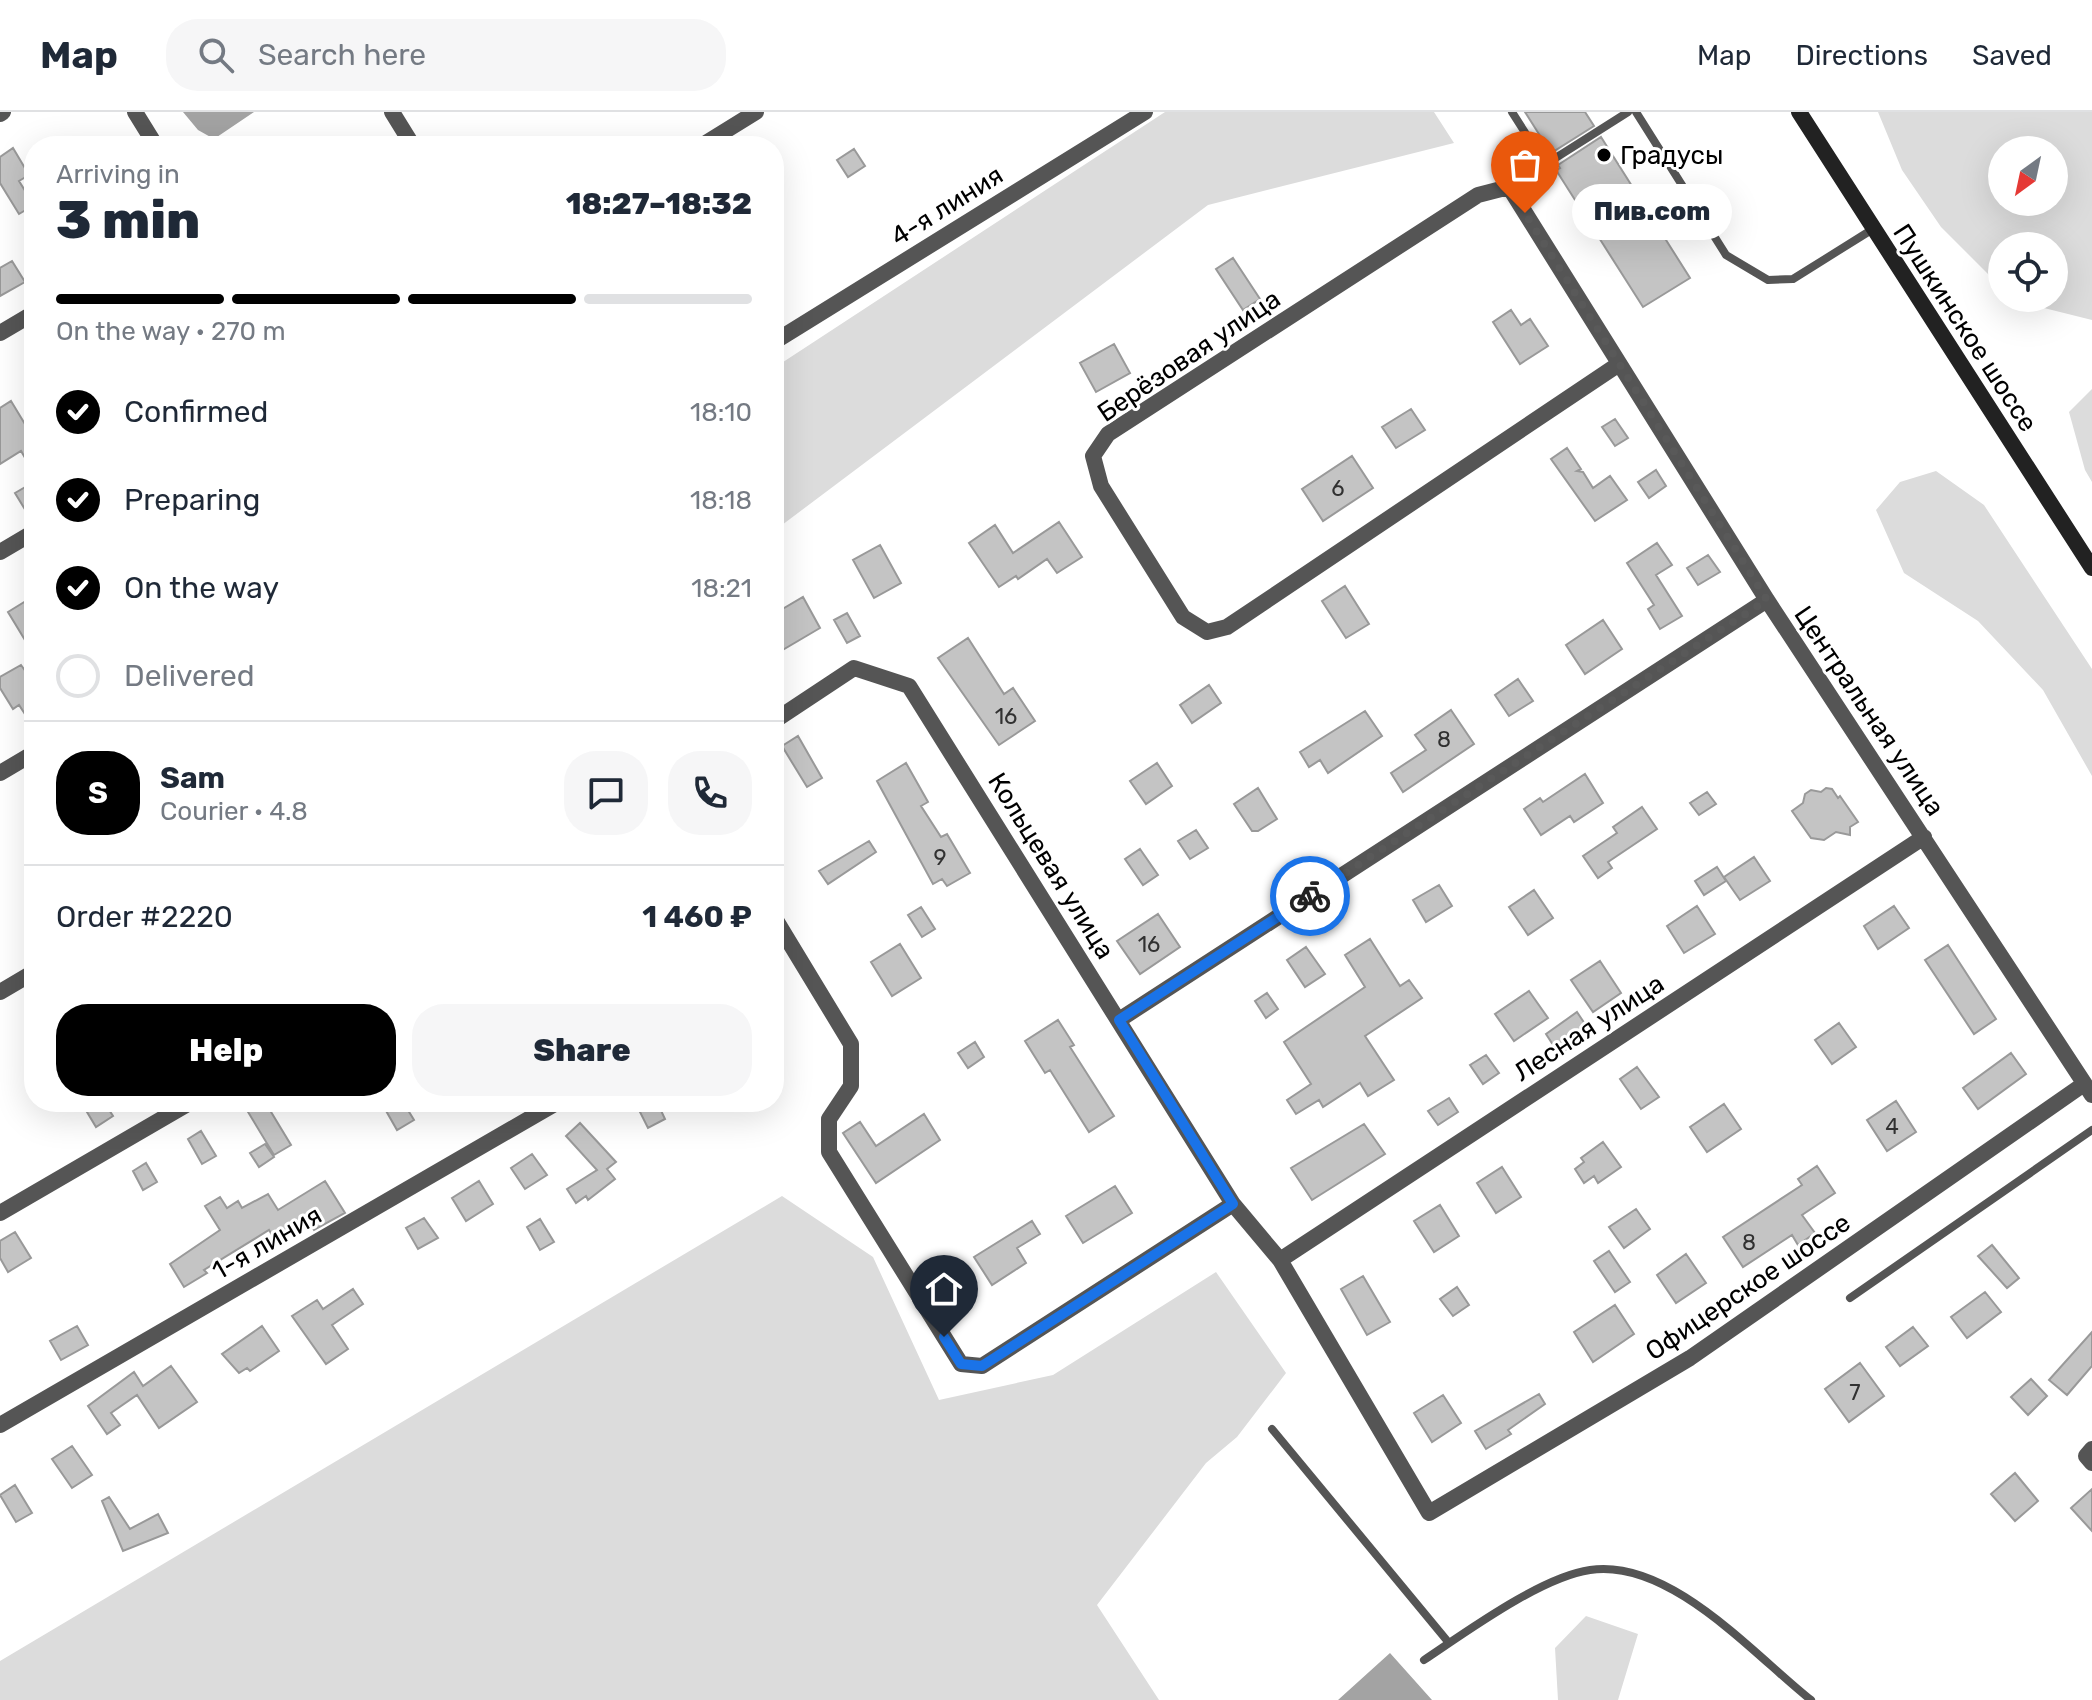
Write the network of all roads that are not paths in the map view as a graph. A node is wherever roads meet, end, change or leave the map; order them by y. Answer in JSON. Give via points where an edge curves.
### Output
{"nodes":[{"id":1,"x":135,"y":112,"type":"edge"},
{"id":2,"x":392,"y":112,"type":"edge"},
{"id":3,"x":756,"y":112,"type":"edge"},
{"id":4,"x":1145,"y":112,"type":"edge"},
{"id":5,"x":1512,"y":112,"type":"edge"},
{"id":6,"x":1628,"y":112,"type":"edge"},
{"id":7,"x":1636,"y":112,"type":"edge"},
{"id":8,"x":1799,"y":112,"type":"edge"},
{"id":9,"x":150,"y":136,"type":"edge"},
{"id":10,"x":407,"y":136,"type":"edge"},
{"id":11,"x":717,"y":136,"type":"edge"},
{"id":12,"x":1545,"y":164,"type":"junction"},
{"id":13,"x":1509,"y":187,"type":"junction"},
{"id":14,"x":1873,"y":229,"type":"junction"},
{"id":15,"x":24,"y":319,"type":"edge"},
{"id":16,"x":0,"y":333,"type":"edge"},
{"id":17,"x":784,"y":336,"type":"edge"},
{"id":18,"x":1619,"y":364,"type":"junction"},
{"id":19,"x":24,"y":538,"type":"edge"},
{"id":20,"x":0,"y":552,"type":"edge"},
{"id":21,"x":2092,"y":568,"type":"edge"},
{"id":22,"x":1767,"y":600,"type":"junction"},
{"id":23,"x":784,"y":714,"type":"edge"},
{"id":24,"x":24,"y":759,"type":"edge"},
{"id":25,"x":0,"y":773,"type":"edge"},
{"id":26,"x":1924,"y":837,"type":"junction"},
{"id":27,"x":784,"y":933,"type":"edge"},
{"id":28,"x":24,"y":978,"type":"edge"},
{"id":29,"x":0,"y":992,"type":"edge"},
{"id":30,"x":1119,"y":1020,"type":"junction"},
{"id":31,"x":2088,"y":1089,"type":"edge"},
{"id":32,"x":174,"y":1112,"type":"edge"},
{"id":33,"x":541,"y":1112,"type":"edge"},
{"id":34,"x":2092,"y":1130,"type":"edge"},
{"id":35,"x":1233,"y":1204,"type":"junction"},
{"id":36,"x":0,"y":1213,"type":"edge"},
{"id":37,"x":1280,"y":1260,"type":"junction"},
{"id":38,"x":1850,"y":1298,"type":"dead end"},
{"id":39,"x":0,"y":1425,"type":"edge"},
{"id":40,"x":1272,"y":1429,"type":"dead end"},
{"id":41,"x":2092,"y":1449,"type":"edge"},
{"id":42,"x":2092,"y":1463,"type":"edge"},
{"id":43,"x":1429,"y":1513,"type":"joint"},
{"id":44,"x":1449,"y":1643,"type":"junction"},
{"id":45,"x":1424,"y":1660,"type":"dead end"},
{"id":46,"x":1811,"y":1700,"type":"edge"}],
"edges":[{"from":1,"to":9,"type":"street"},
{"from":2,"to":10,"type":"street"},
{"from":3,"to":11,"type":"street"},
{"from":4,"to":17,"type":"street","name":"4-я линия"},
{"from":5,"to":12,"type":"lane"},
{"from":6,"to":12,"type":"lane"},
{"from":7,"to":14,"type":"lane","via":[[1726,255],[1768,280],[1793,279]]},
{"from":8,"to":14,"type":"main road","name":"Пушкинское шоссе"},
{"from":12,"to":13,"type":"lane"},
{"from":13,"to":18,"type":"street","name":"Центральная улица"},
{"from":13,"to":18,"type":"street","name":"Берёзовая улица","via":[[1478,195],[1108,434],[1093,456],[1101,486],[1183,617],[1207,632],[1227,627]]},
{"from":14,"to":21,"type":"main road","name":"Пушкинское шоссе"},
{"from":15,"to":16,"type":"street"},
{"from":18,"to":22,"type":"street","name":"Центральная улица"},
{"from":19,"to":20,"type":"street"},
{"from":22,"to":26,"type":"street","name":"Центральная улица"},
{"from":22,"to":30,"type":"street"},
{"from":23,"to":30,"type":"street","name":"Кольцевая улица","via":[[854,668],[909,686]]},
{"from":24,"to":25,"type":"street"},
{"from":26,"to":31,"type":"street","name":"Центральная улица"},
{"from":26,"to":37,"type":"street","name":"Лесная улица"},
{"from":27,"to":35,"type":"street","via":[[851,1044],[851,1086],[829,1119],[829,1152],[961,1364],[982,1366]]},
{"from":28,"to":29,"type":"street"},
{"from":30,"to":35,"type":"street","name":"Кольцевая улица"},
{"from":31,"to":43,"type":"street","name":"Офицерское шоссе","via":[[1690,1358]]},
{"from":32,"to":36,"type":"street"},
{"from":33,"to":39,"type":"street","name":"1-я линия"},
{"from":34,"to":38,"type":"lane"},
{"from":35,"to":37,"type":"street","name":"Кольцевая улица"},
{"from":37,"to":43,"type":"street","name":"Кольцевая улица"},
{"from":40,"to":44,"type":"lane"},
{"from":41,"to":42,"type":"street","via":[[2086,1456]]},
{"from":44,"to":45,"type":"lane"},
{"from":44,"to":46,"type":"lane","via":[[1562,1577],[1592,1569],[1633,1573],[1676,1591]]}]}
